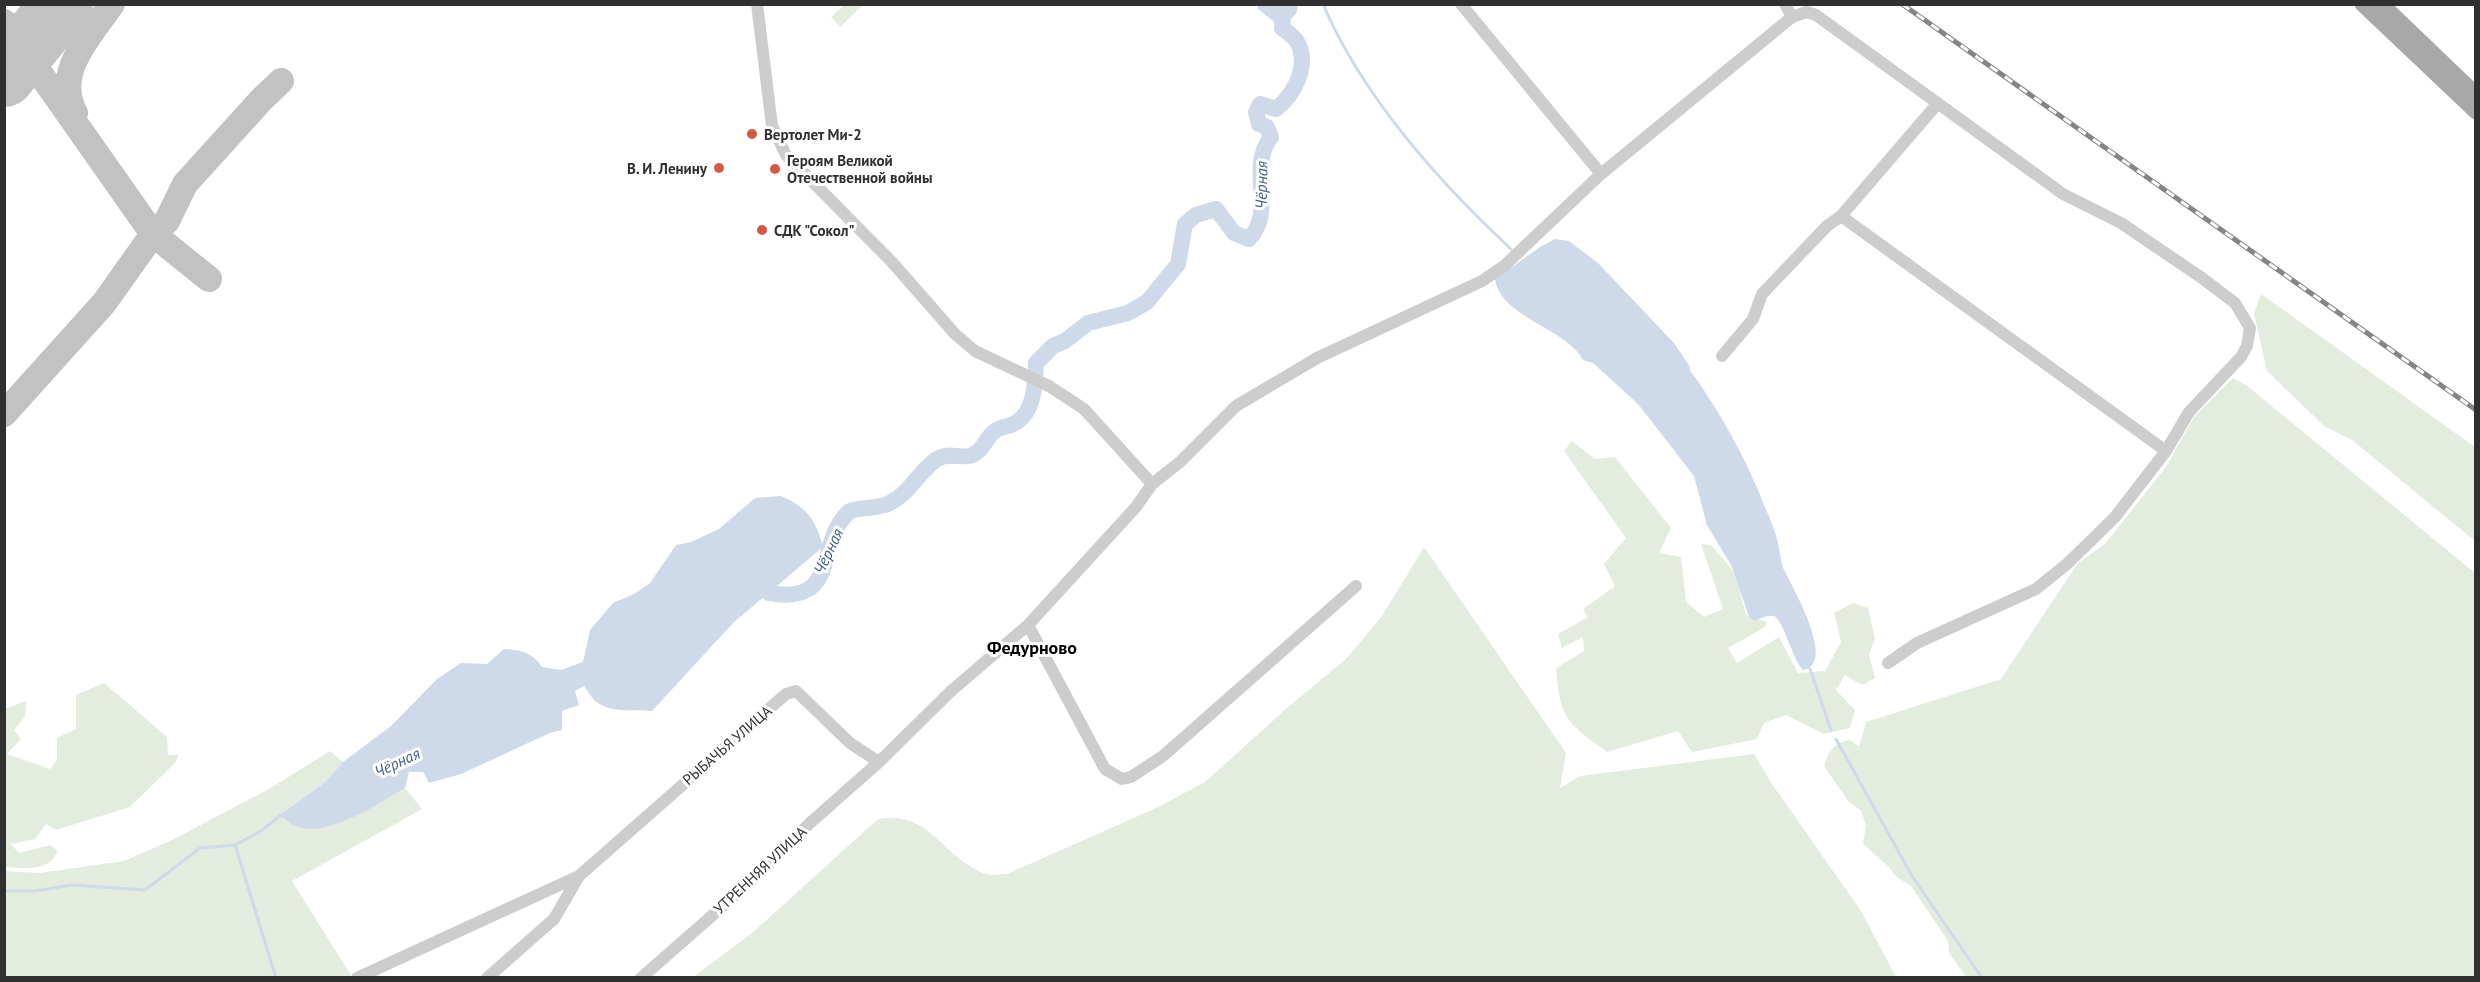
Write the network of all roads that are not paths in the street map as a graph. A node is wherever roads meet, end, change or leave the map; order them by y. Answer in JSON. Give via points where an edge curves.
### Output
{"nodes":[{"id":1,"x":757,"y":4,"type":"edge"},
{"id":2,"x":1461,"y":4,"type":"edge"},
{"id":3,"x":1785,"y":4,"type":"edge"},
{"id":4,"x":2362,"y":4,"type":"edge"},
{"id":5,"x":2382,"y":4,"type":"edge"},
{"id":6,"x":1792,"y":17,"type":"junction"},
{"id":7,"x":2475,"y":94,"type":"edge"},
{"id":8,"x":1938,"y":103,"type":"junction"},
{"id":9,"x":2475,"y":112,"type":"edge"},
{"id":10,"x":1601,"y":174,"type":"junction"},
{"id":11,"x":1841,"y":216,"type":"junction"},
{"id":12,"x":1722,"y":356,"type":"dead end"},
{"id":13,"x":2166,"y":451,"type":"junction"},
{"id":14,"x":1152,"y":484,"type":"junction"},
{"id":15,"x":1356,"y":585,"type":"dead end"},
{"id":16,"x":1028,"y":625,"type":"junction"},
{"id":17,"x":1888,"y":663,"type":"dead end"},
{"id":18,"x":879,"y":762,"type":"junction"},
{"id":19,"x":579,"y":876,"type":"junction"},
{"id":20,"x":357,"y":978,"type":"edge"},
{"id":21,"x":487,"y":978,"type":"edge"},
{"id":22,"x":641,"y":978,"type":"edge"}],
"edges":[{"from":1,"to":14,"type":"street","via":[[772,126],[779,146],[891,261],[955,334],[982,355],[1028,375],[1084,409]]},
{"from":2,"to":10,"type":"street"},
{"from":3,"to":6,"type":"street"},
{"from":4,"to":9,"type":"main road"},
{"from":5,"to":7,"type":"main road"},
{"from":6,"to":8,"type":"street","via":[[1807,12],[1816,15]]},
{"from":6,"to":10,"type":"street","name":"УТРЕННЯЯ УЛИЦА"},
{"from":8,"to":11,"type":"street"},
{"from":8,"to":13,"type":"street","via":[[2062,194],[2121,223],[2202,278],[2235,303],[2244,316],[2250,328],[2247,346],[2189,412]]},
{"from":10,"to":14,"type":"street","name":"УТРЕННЯЯ УЛИЦА","via":[[1504,266],[1482,281],[1317,358],[1248,397]]},
{"from":11,"to":12,"type":"street","via":[[1762,294],[1753,319]]},
{"from":11,"to":13,"type":"street"},
{"from":13,"to":17,"type":"street","via":[[2093,541],[2036,589],[1917,643]]},
{"from":14,"to":16,"type":"street","name":"УТРЕННЯЯ УЛИЦА","via":[[1136,507]]},
{"from":15,"to":16,"type":"street","via":[[1163,756],[1122,779],[1105,769]]},
{"from":16,"to":18,"type":"street","name":"УТРЕННЯЯ УЛИЦА","via":[[950,692]]},
{"from":18,"to":19,"type":"street","name":"РЫБАЧЬЯ УЛИЦА","via":[[849,743],[796,692],[786,694]]},
{"from":18,"to":22,"type":"street","name":"УТРЕННЯЯ УЛИЦА"},
{"from":19,"to":20,"type":"street"},
{"from":19,"to":21,"type":"street","via":[[554,919]]}]}
